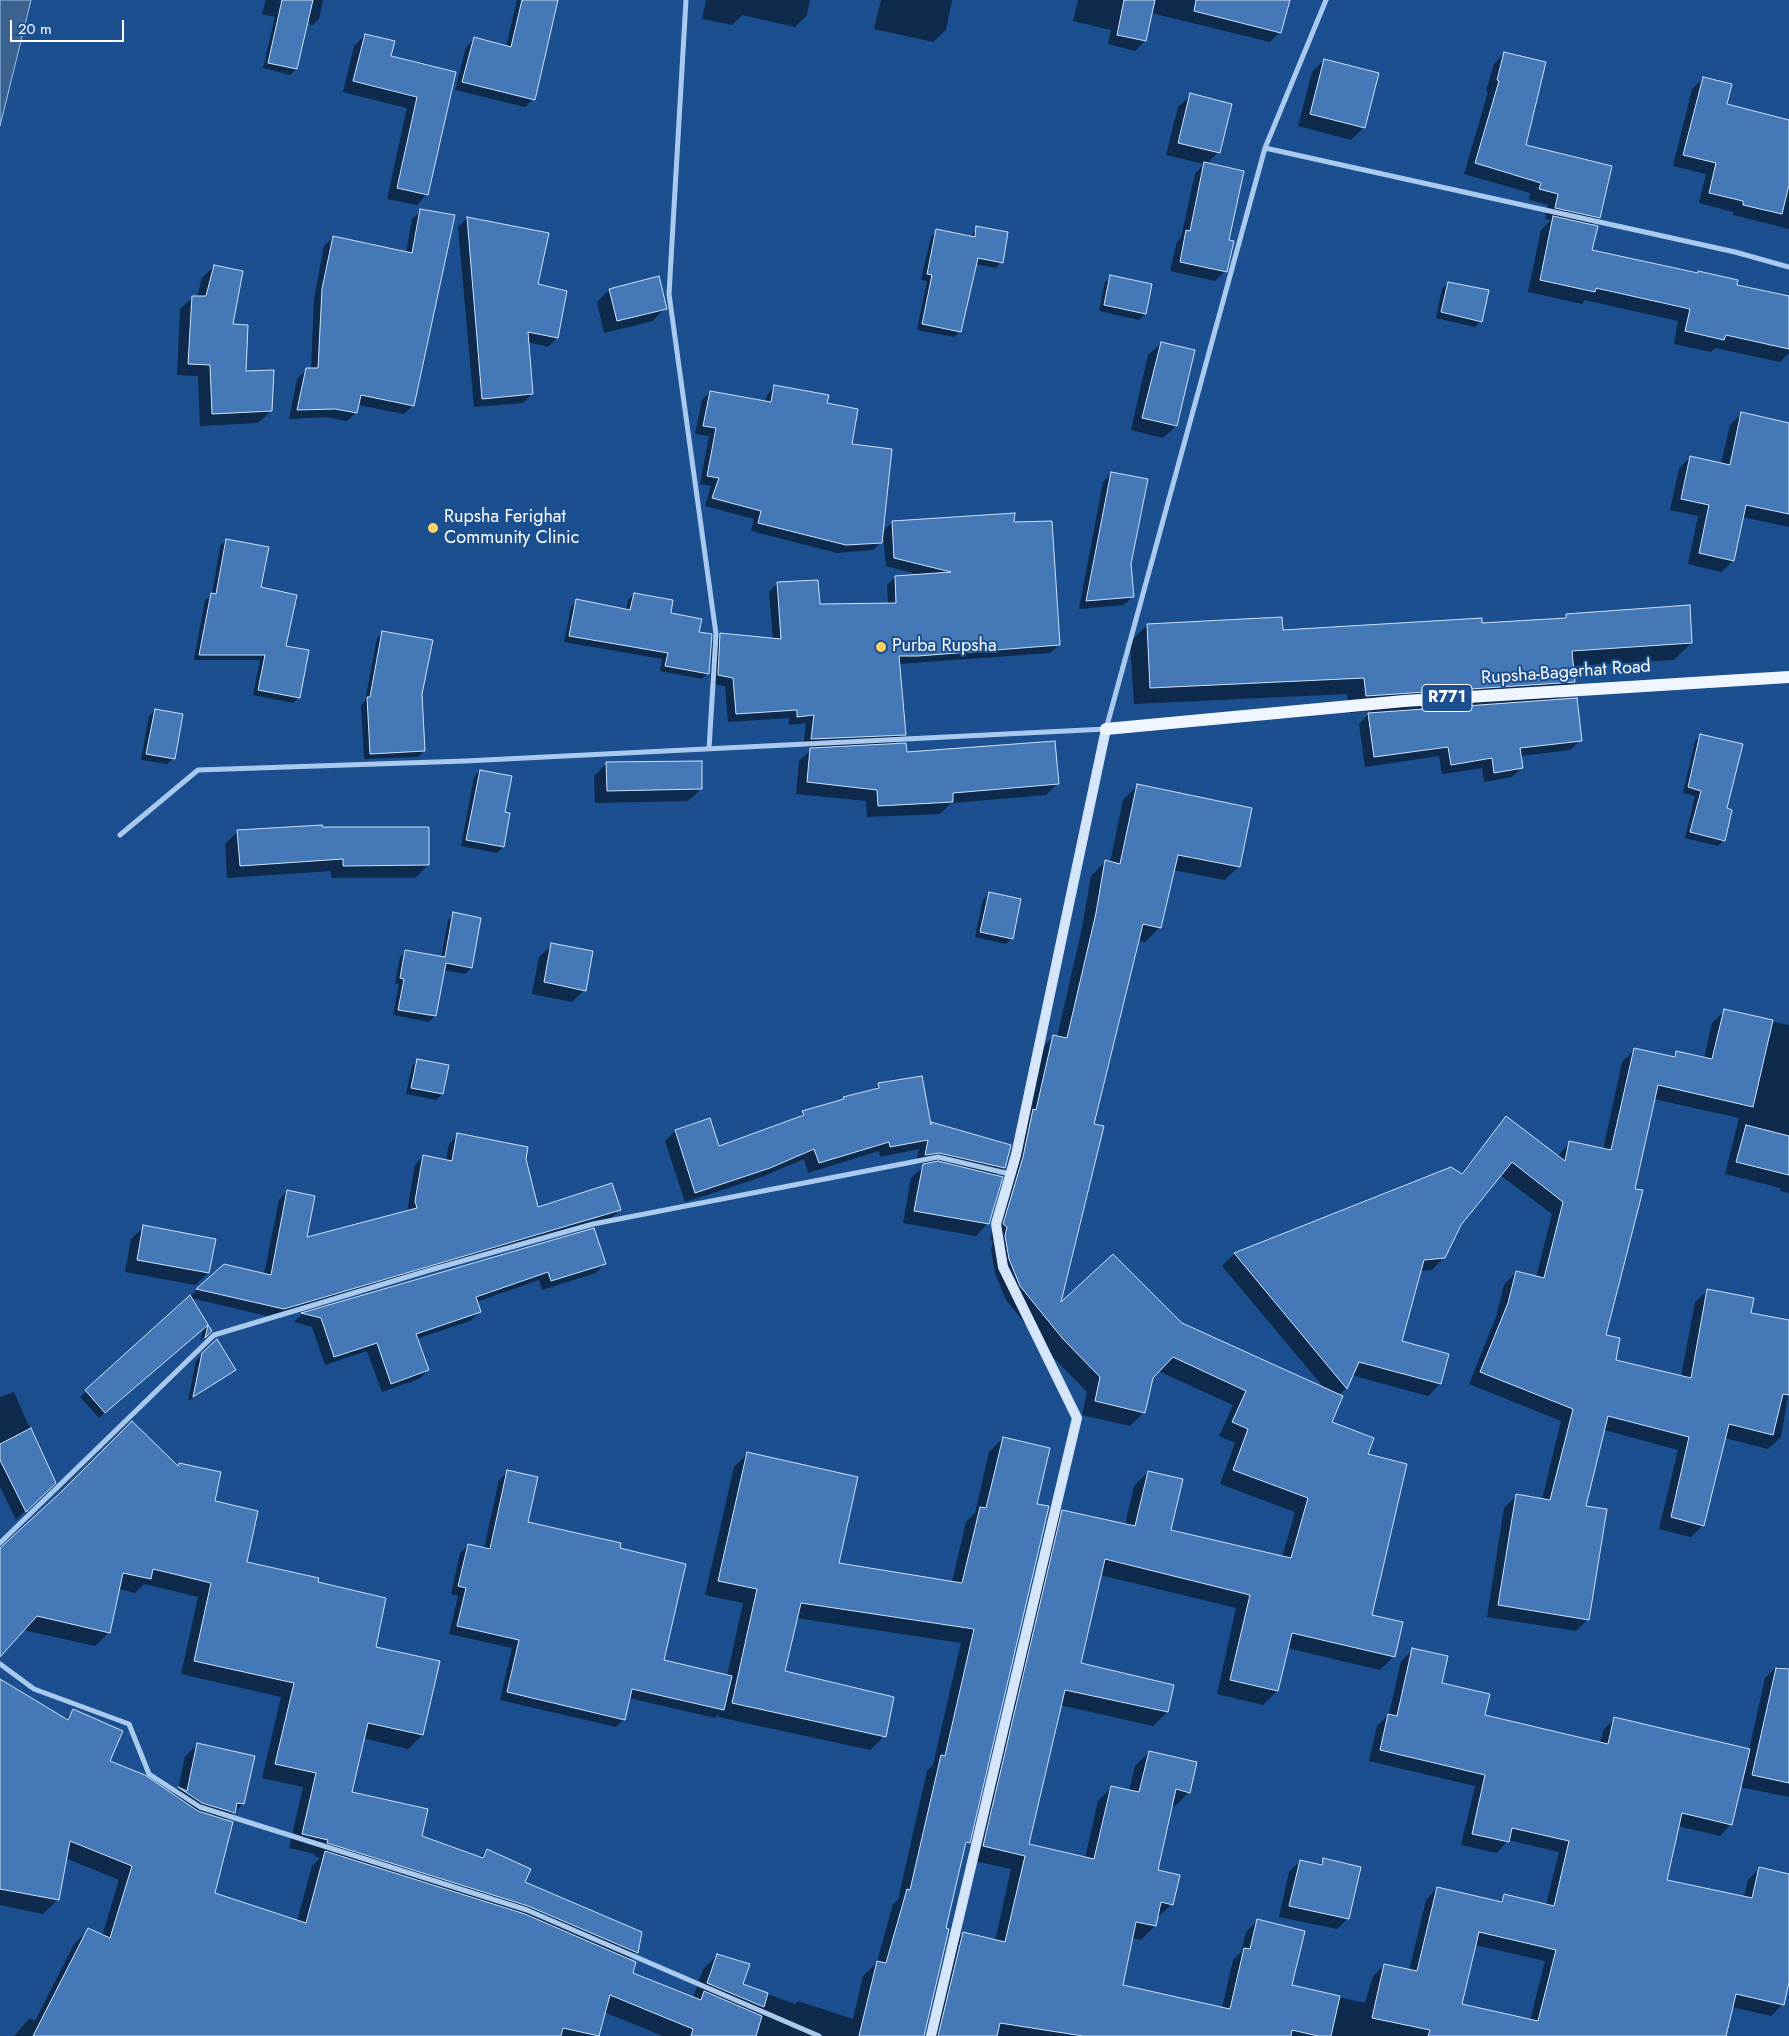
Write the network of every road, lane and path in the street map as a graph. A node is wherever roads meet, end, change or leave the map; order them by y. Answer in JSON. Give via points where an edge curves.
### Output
{"nodes":[{"id":1,"x":686,"y":0,"type":"edge"},
{"id":2,"x":1326,"y":0,"type":"edge"},
{"id":3,"x":1266,"y":148,"type":"junction"},
{"id":4,"x":1789,"y":268,"type":"edge"},
{"id":5,"x":1789,"y":677,"type":"edge"},
{"id":6,"x":1106,"y":729,"type":"junction"},
{"id":7,"x":709,"y":749,"type":"junction"},
{"id":8,"x":120,"y":835,"type":"dead end"},
{"id":9,"x":1011,"y":1174,"type":"junction"},
{"id":10,"x":0,"y":1543,"type":"edge"},
{"id":11,"x":0,"y":1664,"type":"edge"},
{"id":12,"x":819,"y":2036,"type":"edge"},
{"id":13,"x":931,"y":2036,"type":"edge"}],
"edges":[{"from":1,"to":7,"type":"street","via":[[670,294],[716,634]]},
{"from":2,"to":3,"type":"street"},
{"from":3,"to":4,"type":"street","via":[[1735,252]]},
{"from":3,"to":6,"type":"street"},
{"from":5,"to":6,"type":"main road","name":"Rupsha-Bagerhat Road","number":"R771","via":[[1404,701]]},
{"from":6,"to":7,"type":"street"},
{"from":6,"to":9,"type":"main road"},
{"from":7,"to":8,"type":"street","via":[[198,770]]},
{"from":9,"to":10,"type":"street","via":[[938,1157],[593,1224],[214,1335]]},
{"from":9,"to":13,"type":"main road","via":[[996,1224],[1003,1267],[1077,1418]]},
{"from":11,"to":12,"type":"street","via":[[34,1689],[129,1724],[148,1774],[200,1807],[528,1910]]}]}
